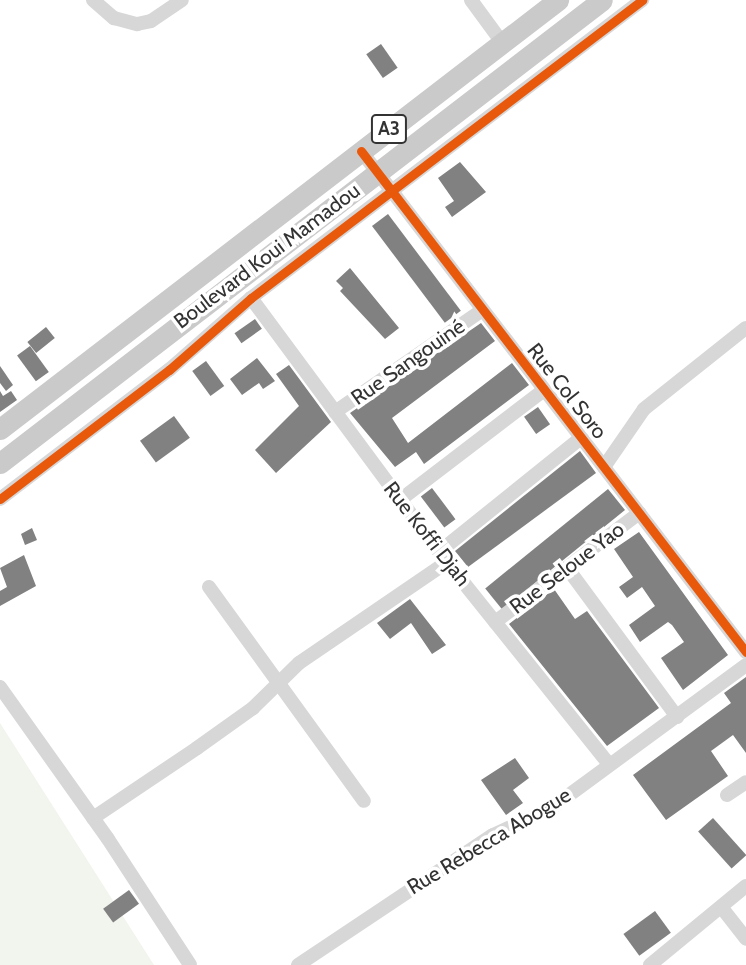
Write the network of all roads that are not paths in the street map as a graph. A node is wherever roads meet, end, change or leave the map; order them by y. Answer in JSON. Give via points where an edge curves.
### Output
{"nodes":[{"id":1,"x":93,"y":0,"type":"edge"},
{"id":2,"x":182,"y":0,"type":"edge"},
{"id":3,"x":471,"y":0,"type":"edge"},
{"id":4,"x":558,"y":0,"type":"edge"},
{"id":5,"x":602,"y":0,"type":"edge"},
{"id":6,"x":642,"y":0,"type":"edge"},
{"id":7,"x":501,"y":41,"type":"junction"},
{"id":8,"x":520,"y":65,"type":"junction"},
{"id":9,"x":361,"y":150,"type":"junction"},
{"id":10,"x":377,"y":172,"type":"junction"},
{"id":11,"x":392,"y":192,"type":"junction"},
{"id":12,"x":251,"y":298,"type":"junction"},
{"id":13,"x":481,"y":311,"type":"junction"},
{"id":14,"x":746,"y":328,"type":"edge"},
{"id":15,"x":544,"y":390,"type":"junction"},
{"id":16,"x":335,"y":412,"type":"junction"},
{"id":17,"x":0,"y":429,"type":"edge"},
{"id":18,"x":581,"y":438,"type":"junction"},
{"id":19,"x":0,"y":463,"type":"edge"},
{"id":20,"x":604,"y":467,"type":"junction"},
{"id":21,"x":0,"y":499,"type":"edge"},
{"id":22,"x":400,"y":500,"type":"junction"},
{"id":23,"x":639,"y":513,"type":"junction"},
{"id":24,"x":443,"y":557,"type":"junction"},
{"id":25,"x":568,"y":569,"type":"junction"},
{"id":26,"x":209,"y":587,"type":"dead end"},
{"id":27,"x":495,"y":622,"type":"junction"},
{"id":28,"x":746,"y":652,"type":"edge"},
{"id":29,"x":746,"y":665,"type":"edge"},
{"id":30,"x":280,"y":682,"type":"junction"},
{"id":31,"x":0,"y":687,"type":"edge"},
{"id":32,"x":677,"y":717,"type":"junction"},
{"id":33,"x":609,"y":764,"type":"junction"},
{"id":34,"x":746,"y":782,"type":"edge"},
{"id":35,"x":726,"y":795,"type":"dead end"},
{"id":36,"x":364,"y":801,"type":"dead end"},
{"id":37,"x":93,"y":818,"type":"junction"},
{"id":38,"x":746,"y":886,"type":"edge"},
{"id":39,"x":722,"y":908,"type":"junction"},
{"id":40,"x":746,"y":939,"type":"edge"},
{"id":41,"x":190,"y":965,"type":"edge"},
{"id":42,"x":298,"y":965,"type":"edge"},
{"id":43,"x":650,"y":965,"type":"edge"}],
"edges":[{"from":1,"to":2,"type":"street","via":[[114,18],[137,24],[151,21]]},
{"from":3,"to":7,"type":"street"},
{"from":4,"to":7,"type":"main road","name":"Boulevard Koui Mamadou","number":"A3"},
{"from":5,"to":8,"type":"main road","name":"Boulevard Koui Mamadou","number":"A3"},
{"from":6,"to":11,"type":"street"},
{"from":7,"to":8,"type":"main road"},
{"from":7,"to":9,"type":"main road","name":"Boulevard Koui Mamadou","number":"A3"},
{"from":8,"to":10,"type":"main road","name":"Boulevard Koui Mamadou","number":"A3"},
{"from":9,"to":10,"type":"street","name":"Rue Col Soro"},
{"from":9,"to":17,"type":"main road","name":"Boulevard Koui Mamadou","number":"A3"},
{"from":10,"to":11,"type":"street","name":"Rue Col Soro"},
{"from":10,"to":19,"type":"main road","name":"Boulevard Koui Mamadou","number":"A3"},
{"from":11,"to":12,"type":"street"},
{"from":11,"to":13,"type":"street","name":"Rue Col Soro"},
{"from":12,"to":16,"type":"street","name":"Rue Koffi Djah"},
{"from":12,"to":21,"type":"street","via":[[169,370]]},
{"from":13,"to":15,"type":"street","name":"Rue Col Soro"},
{"from":13,"to":16,"type":"street","name":"Rue Sangouiné"},
{"from":14,"to":20,"type":"street","via":[[644,409]]},
{"from":15,"to":18,"type":"street","name":"Rue Col Soro"},
{"from":15,"to":22,"type":"street"},
{"from":16,"to":22,"type":"street","name":"Rue Koffi Djah"},
{"from":18,"to":20,"type":"street","name":"Rue Col Soro"},
{"from":18,"to":24,"type":"street"},
{"from":20,"to":23,"type":"street","name":"Rue Col Soro"},
{"from":22,"to":24,"type":"street","name":"Rue Koffi Djah"},
{"from":23,"to":25,"type":"street","name":"Rue Seloue Yao"},
{"from":23,"to":28,"type":"street","name":"Rue Col Soro"},
{"from":24,"to":27,"type":"street","name":"Rue Koffi Djah"},
{"from":24,"to":30,"type":"street","via":[[299,663]]},
{"from":25,"to":27,"type":"street","name":"Rue Seloue Yao"},
{"from":25,"to":32,"type":"street"},
{"from":26,"to":30,"type":"street"},
{"from":27,"to":33,"type":"street","name":"Rue Koffi Djah"},
{"from":29,"to":32,"type":"street","name":"Rue Rebecca Abogue"},
{"from":30,"to":36,"type":"street"},
{"from":30,"to":37,"type":"street","via":[[253,708]]},
{"from":31,"to":37,"type":"street"},
{"from":32,"to":33,"type":"street","name":"Rue Rebecca Abogue"},
{"from":33,"to":42,"type":"street","name":"Rue Rebecca Abogue","via":[[550,808],[493,835]]},
{"from":34,"to":35,"type":"street"},
{"from":37,"to":41,"type":"street"},
{"from":38,"to":39,"type":"street"},
{"from":39,"to":40,"type":"street"},
{"from":39,"to":43,"type":"street"}]}
